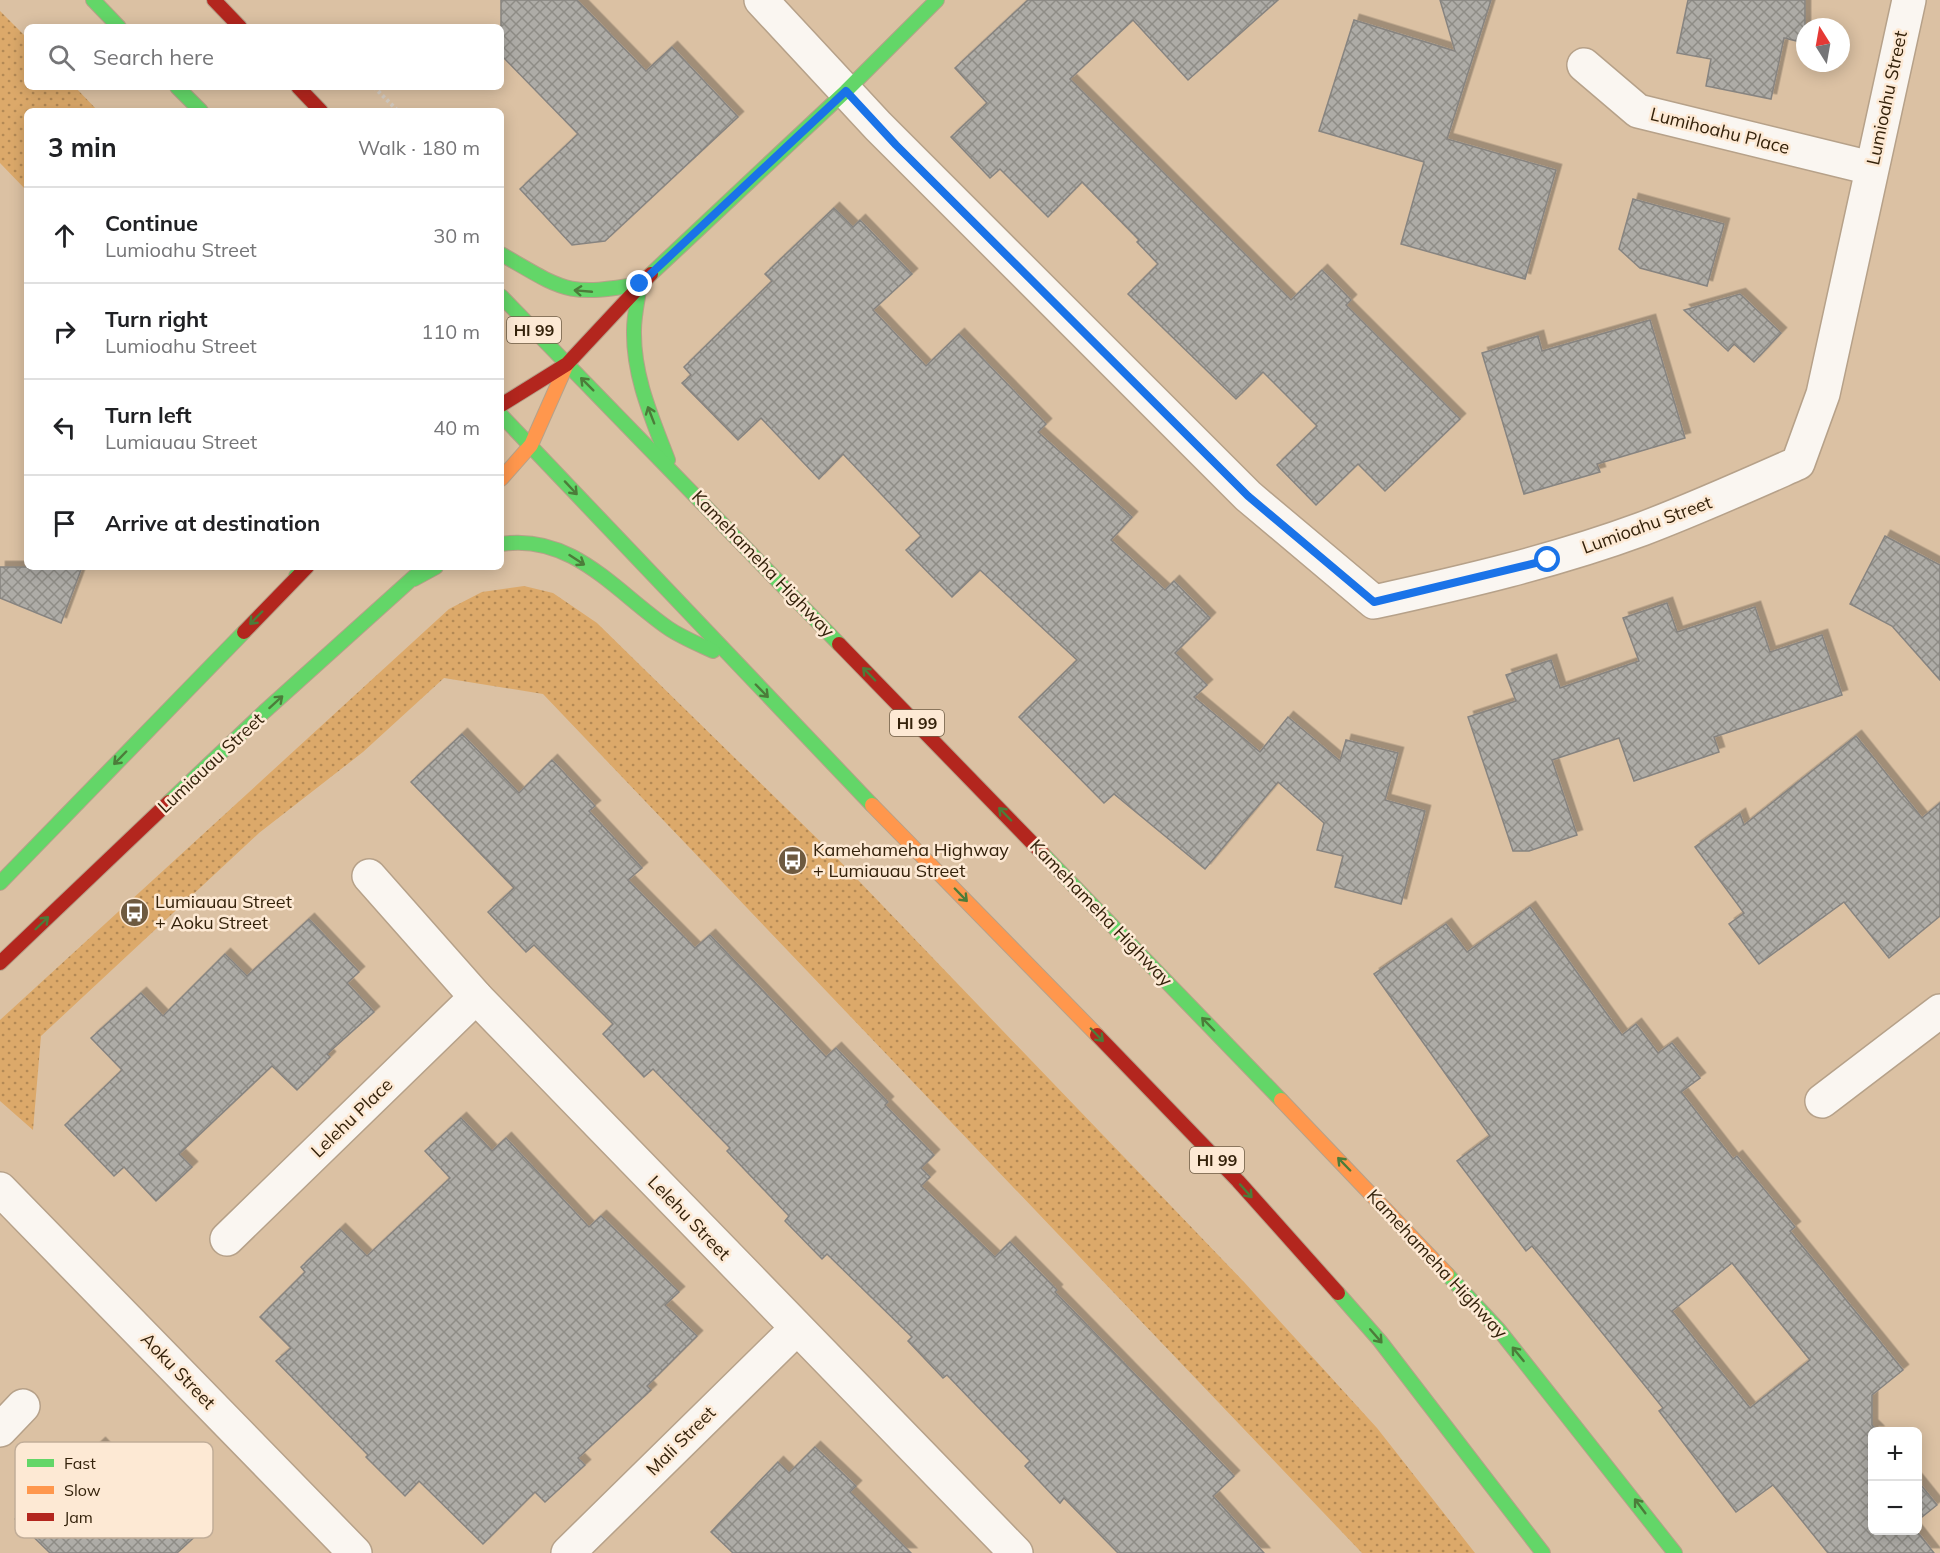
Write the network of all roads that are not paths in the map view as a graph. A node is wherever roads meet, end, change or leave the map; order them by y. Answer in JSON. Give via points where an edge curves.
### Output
{"nodes":[{"id":1,"x":93,"y":0,"type":"edge"},
{"id":2,"x":214,"y":0,"type":"edge"},
{"id":3,"x":761,"y":0,"type":"edge"},
{"id":4,"x":937,"y":0,"type":"edge"},
{"id":5,"x":1909,"y":0,"type":"edge"},
{"id":6,"x":116,"y":24,"type":"edge"},
{"id":7,"x":237,"y":24,"type":"edge"},
{"id":8,"x":1584,"y":65,"type":"dead end"},
{"id":9,"x":180,"y":90,"type":"edge"},
{"id":10,"x":301,"y":90,"type":"edge"},
{"id":11,"x":846,"y":91,"type":"junction"},
{"id":12,"x":198,"y":108,"type":"edge"},
{"id":13,"x":318,"y":108,"type":"edge"},
{"id":14,"x":1871,"y":168,"type":"junction"},
{"id":15,"x":504,"y":256,"type":"edge"},
{"id":16,"x":640,"y":284,"type":"junction"},
{"id":17,"x":504,"y":299,"type":"edge"},
{"id":18,"x":567,"y":364,"type":"junction"},
{"id":19,"x":504,"y":403,"type":"edge"},
{"id":20,"x":504,"y":418,"type":"edge"},
{"id":21,"x":531,"y":445,"type":"junction"},
{"id":22,"x":672,"y":470,"type":"junction"},
{"id":23,"x":504,"y":476,"type":"edge"},
{"id":24,"x":504,"y":544,"type":"edge"},
{"id":25,"x":302,"y":570,"type":"edge"},
{"id":26,"x":422,"y":570,"type":"edge"},
{"id":27,"x":430,"y":570,"type":"edge"},
{"id":28,"x":414,"y":579,"type":"junction"},
{"id":29,"x":733,"y":661,"type":"junction"},
{"id":30,"x":369,"y":876,"type":"dead end"},
{"id":31,"x":0,"y":883,"type":"edge"},
{"id":32,"x":0,"y":963,"type":"edge"},
{"id":33,"x":476,"y":997,"type":"junction"},
{"id":34,"x":1940,"y":1011,"type":"edge"},
{"id":35,"x":1822,"y":1101,"type":"dead end"},
{"id":36,"x":0,"y":1189,"type":"edge"},
{"id":37,"x":227,"y":1239,"type":"dead end"},
{"id":38,"x":796,"y":1329,"type":"junction"},
{"id":39,"x":23,"y":1406,"type":"dead end"},
{"id":40,"x":0,"y":1430,"type":"edge"},
{"id":41,"x":355,"y":1553,"type":"edge"},
{"id":42,"x":568,"y":1553,"type":"edge"},
{"id":43,"x":1016,"y":1553,"type":"edge"},
{"id":44,"x":1543,"y":1553,"type":"edge"},
{"id":45,"x":1675,"y":1553,"type":"edge"}],
"edges":[{"from":1,"to":6,"type":"main road"},
{"from":2,"to":7,"type":"main road"},
{"from":3,"to":11,"type":"street","name":"Lumioahu Street"},
{"from":4,"to":11,"type":"main road"},
{"from":5,"to":14,"type":"street","name":"Lumioahu Street"},
{"from":8,"to":14,"type":"street","name":"Lumihoahu Place","via":[[1638,111]]},
{"from":9,"to":12,"type":"main road"},
{"from":10,"to":13,"type":"main road"},
{"from":11,"to":14,"type":"street","name":"Lumioahu Street","via":[[1248,496],[1374,602],[1548,560],[1711,502],[1798,463],[1823,394]]},
{"from":11,"to":16,"type":"main road"},
{"from":16,"to":15,"type":"main road","one_way":true,"via":[[593,292],[562,288]]},
{"from":16,"to":18,"type":"main road"},
{"from":22,"to":16,"type":"main road","one_way":true,"via":[[645,399],[636,361],[634,331]]},
{"from":17,"to":18,"type":"main road","name":"Kamehameha Highway","number":"HI 99"},
{"from":18,"to":19,"type":"main road"},
{"from":18,"to":21,"type":"main road"},
{"from":22,"to":18,"type":"main road","name":"Kamehameha Highway","number":"HI 99","one_way":true},
{"from":20,"to":21,"type":"main road","number":"HI 99"},
{"from":21,"to":23,"type":"main road"},
{"from":21,"to":29,"type":"main road","number":"HI 99","one_way":true},
{"from":45,"to":22,"type":"main road","name":"Kamehameha Highway","number":"HI 99","one_way":true,"via":[[1499,1330],[1400,1223]]},
{"from":24,"to":29,"type":"main road","one_way":true,"via":[[559,548],[610,581],[669,629]]},
{"from":25,"to":31,"type":"main road","one_way":true},
{"from":26,"to":28,"type":"main road","name":"Lumiauau Street"},
{"from":27,"to":28,"type":"main road"},
{"from":32,"to":28,"type":"main road","name":"Lumiauau Street","one_way":true,"via":[[264,712]]},
{"from":29,"to":44,"type":"main road","number":"HI 99","one_way":true,"via":[[1238,1181],[1380,1341]]},
{"from":30,"to":33,"type":"street","name":"Lelehu Street"},
{"from":33,"to":37,"type":"street","name":"Lelehu Place"},
{"from":33,"to":38,"type":"street","name":"Lelehu Street"},
{"from":34,"to":35,"type":"street"},
{"from":36,"to":41,"type":"street","name":"Aoku Street"},
{"from":38,"to":42,"type":"street","name":"Mali Street"},
{"from":38,"to":43,"type":"street","name":"Lelehu Street"},
{"from":39,"to":40,"type":"street"}]}
